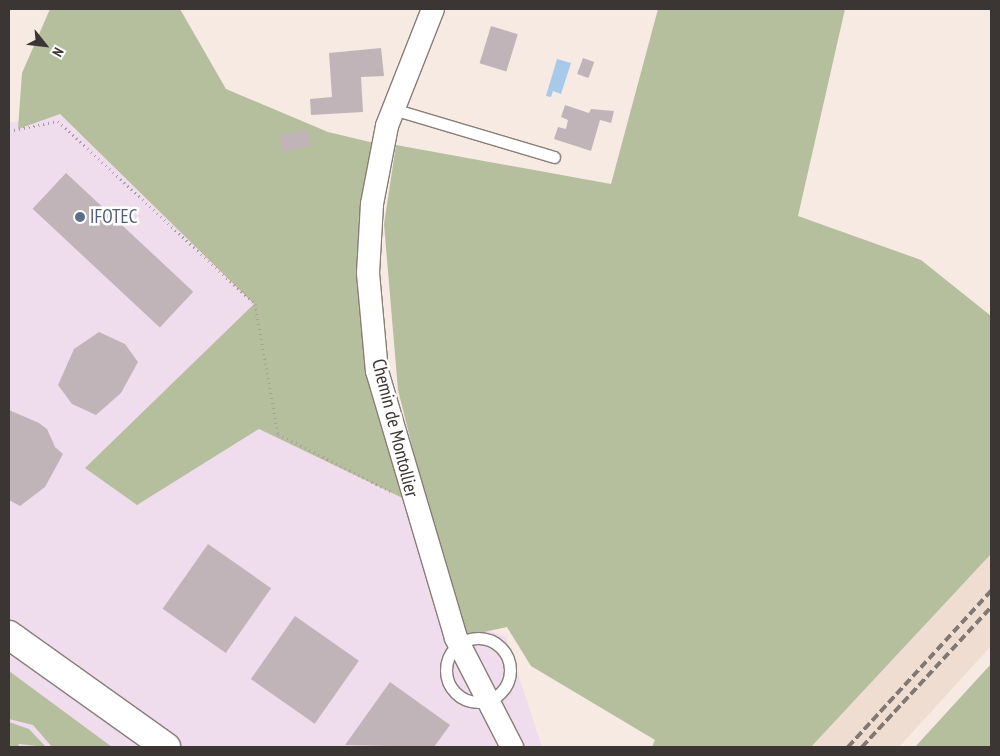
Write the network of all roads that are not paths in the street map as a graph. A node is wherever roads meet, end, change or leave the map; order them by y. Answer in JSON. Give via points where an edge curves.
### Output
{"nodes":[{"id":1,"x":433,"y":9,"type":"edge"},
{"id":2,"x":393,"y":109,"type":"junction"},
{"id":3,"x":554,"y":156,"type":"dead end"},
{"id":4,"x":9,"y":635,"type":"edge"},
{"id":5,"x":459,"y":644,"type":"junction"},
{"id":6,"x":488,"y":701,"type":"junction"},
{"id":7,"x":166,"y":747,"type":"edge"},
{"id":8,"x":512,"y":747,"type":"edge"}],
"edges":[{"from":1,"to":2,"type":"street","name":"Chemin de Montollier"},
{"from":2,"to":3,"type":"lane"},
{"from":2,"to":5,"type":"street","name":"Chemin de Montollier","via":[[372,204],[368,273],[377,371]]},
{"from":4,"to":7,"type":"main road"},
{"from":5,"to":6,"type":"street","name":"Chemin de Montollier"},
{"from":5,"to":6,"type":"lane","via":[[480,637],[501,646],[507,655],[510,677],[498,696]]},
{"from":6,"to":8,"type":"street","name":"Chemin de Montollier"}]}
